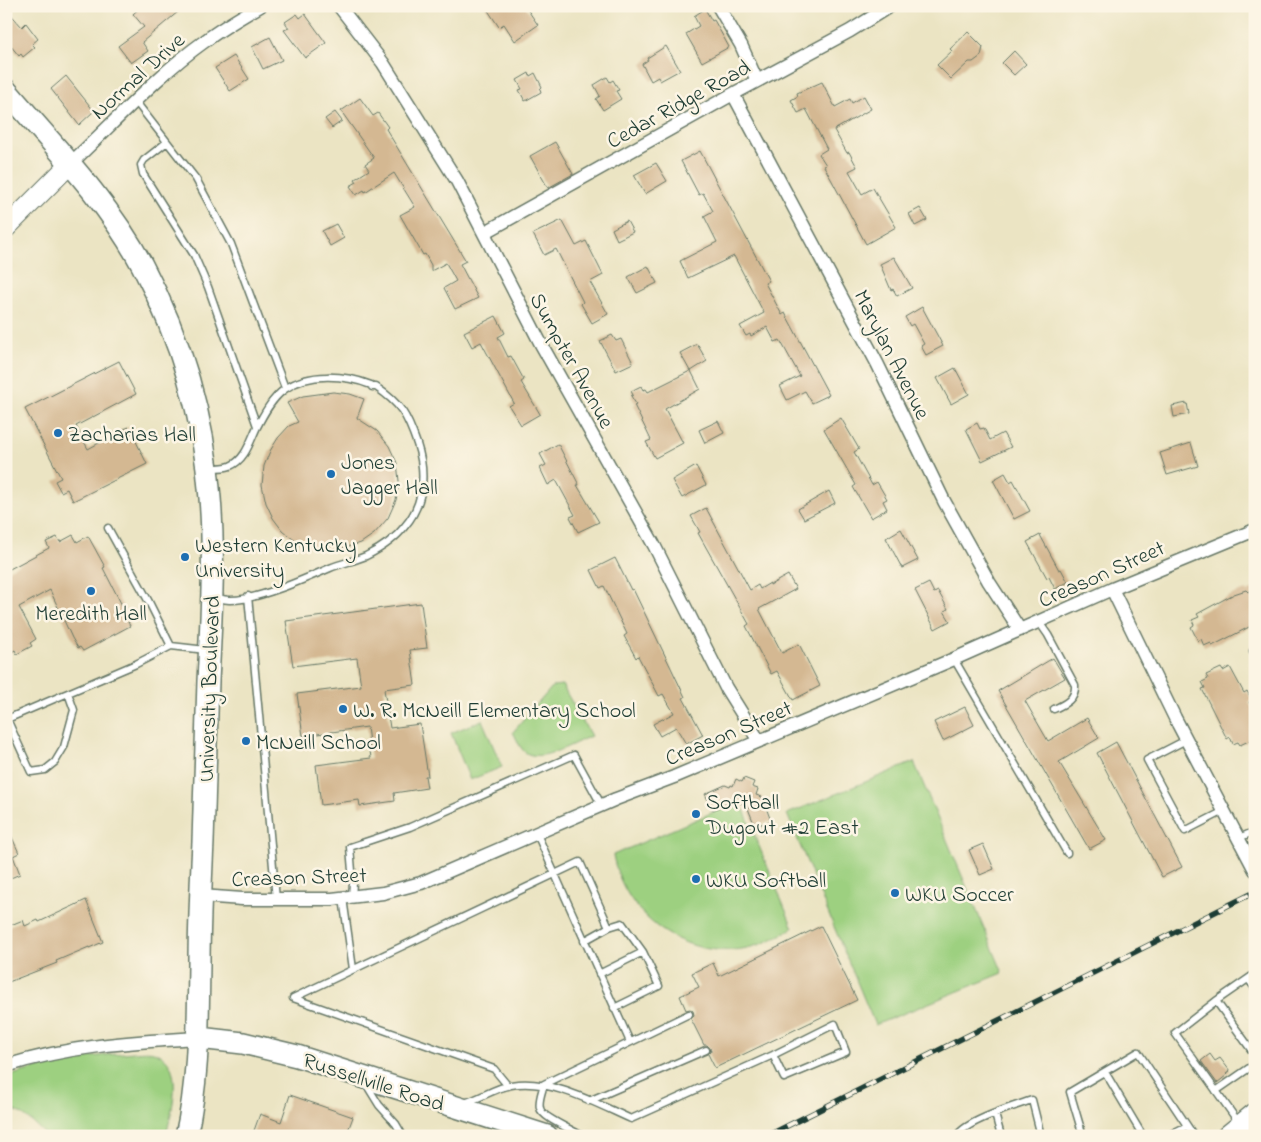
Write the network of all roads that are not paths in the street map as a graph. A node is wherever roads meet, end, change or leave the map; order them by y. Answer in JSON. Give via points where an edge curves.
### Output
{"nodes":[{"id":1,"x":260,"y":6,"type":"edge"},
{"id":2,"x":339,"y":6,"type":"edge"},
{"id":3,"x":718,"y":6,"type":"edge"},
{"id":4,"x":890,"y":6,"type":"edge"},
{"id":5,"x":757,"y":81,"type":"junction"},
{"id":6,"x":6,"y":90,"type":"edge"},
{"id":7,"x":733,"y":94,"type":"junction"},
{"id":8,"x":136,"y":102,"type":"junction"},
{"id":9,"x":166,"y":142,"type":"junction"},
{"id":10,"x":70,"y":164,"type":"junction"},
{"id":11,"x":6,"y":228,"type":"edge"},
{"id":12,"x":484,"y":233,"type":"junction"},
{"id":13,"x":285,"y":388,"type":"junction"},
{"id":14,"x":257,"y":426,"type":"junction"},
{"id":15,"x":208,"y":469,"type":"junction"},
{"id":16,"x":108,"y":528,"type":"dead end"},
{"id":17,"x":1255,"y":530,"type":"edge"},
{"id":18,"x":1112,"y":589,"type":"junction"},
{"id":19,"x":211,"y":596,"type":"junction"},
{"id":20,"x":248,"y":596,"type":"junction"},
{"id":21,"x":1039,"y":622,"type":"junction"},
{"id":22,"x":1020,"y":630,"type":"junction"},
{"id":23,"x":171,"y":646,"type":"junction"},
{"id":24,"x":210,"y":650,"type":"junction"},
{"id":25,"x":1255,"y":650,"type":"edge"},
{"id":26,"x":1255,"y":654,"type":"edge"},
{"id":27,"x":954,"y":659,"type":"junction"},
{"id":28,"x":68,"y":693,"type":"junction"},
{"id":29,"x":1054,"y":709,"type":"dead end"},
{"id":30,"x":1186,"y":740,"type":"junction"},
{"id":31,"x":759,"y":741,"type":"junction"},
{"id":32,"x":602,"y":806,"type":"junction"},
{"id":33,"x":1224,"y":811,"type":"junction"},
{"id":34,"x":1255,"y":831,"type":"edge"},
{"id":35,"x":537,"y":834,"type":"junction"},
{"id":36,"x":1239,"y":838,"type":"junction"},
{"id":37,"x":1068,"y":853,"type":"dead end"},
{"id":38,"x":1255,"y":870,"type":"edge"},
{"id":39,"x":554,"y":873,"type":"junction"},
{"id":40,"x":201,"y":896,"type":"junction"},
{"id":41,"x":347,"y":897,"type":"junction"},
{"id":42,"x":276,"y":899,"type":"junction"},
{"id":43,"x":610,"y":927,"type":"junction"},
{"id":44,"x":584,"y":941,"type":"junction"},
{"id":45,"x":643,"y":952,"type":"junction"},
{"id":46,"x":353,"y":969,"type":"junction"},
{"id":47,"x":599,"y":974,"type":"junction"},
{"id":48,"x":1255,"y":974,"type":"edge"},
{"id":49,"x":1248,"y":979,"type":"junction"},
{"id":50,"x":1255,"y":988,"type":"edge"},
{"id":51,"x":1216,"y":1001,"type":"junction"},
{"id":52,"x":614,"y":1008,"type":"junction"},
{"id":53,"x":688,"y":1014,"type":"dead end"},
{"id":54,"x":198,"y":1038,"type":"junction"},
{"id":55,"x":630,"y":1042,"type":"junction"},
{"id":56,"x":706,"y":1050,"type":"dead end"},
{"id":57,"x":1255,"y":1054,"type":"edge"},
{"id":58,"x":773,"y":1055,"type":"junction"},
{"id":59,"x":1255,"y":1064,"type":"edge"},
{"id":60,"x":6,"y":1066,"type":"edge"},
{"id":61,"x":1105,"y":1072,"type":"junction"},
{"id":62,"x":362,"y":1077,"type":"junction"},
{"id":63,"x":544,"y":1084,"type":"junction"},
{"id":64,"x":508,"y":1086,"type":"junction"},
{"id":65,"x":1216,"y":1091,"type":"junction"},
{"id":66,"x":589,"y":1101,"type":"junction"},
{"id":67,"x":448,"y":1105,"type":"junction"},
{"id":68,"x":995,"y":1114,"type":"junction"},
{"id":69,"x":1241,"y":1125,"type":"edge"},
{"id":70,"x":1187,"y":1126,"type":"junction"},
{"id":71,"x":186,"y":1136,"type":"edge"},
{"id":72,"x":403,"y":1136,"type":"edge"},
{"id":73,"x":547,"y":1136,"type":"edge"},
{"id":74,"x":582,"y":1136,"type":"edge"},
{"id":75,"x":957,"y":1136,"type":"edge"},
{"id":76,"x":1001,"y":1136,"type":"edge"},
{"id":77,"x":1041,"y":1136,"type":"edge"},
{"id":78,"x":1083,"y":1136,"type":"edge"},
{"id":79,"x":1143,"y":1136,"type":"edge"},
{"id":80,"x":1168,"y":1136,"type":"edge"},
{"id":81,"x":1194,"y":1136,"type":"edge"}],
"edges":[{"from":1,"to":8,"type":"street","name":"Normal Drive","via":[[204,41]]},
{"from":2,"to":12,"type":"street","name":"Sumpter Avenue","via":[[396,82],[444,158]]},
{"from":3,"to":5,"type":"street","via":[[741,44]]},
{"from":4,"to":5,"type":"street","name":"Cedar Ridge Road"},
{"from":5,"to":7,"type":"street","name":"Cedar Ridge Road"},
{"from":6,"to":10,"type":"main road","name":"University Boulevard"},
{"from":7,"to":12,"type":"street","name":"Cedar Ridge Road"},
{"from":7,"to":22,"type":"street","name":"Marylan Avenue","via":[[877,364],[944,501]]},
{"from":8,"to":9,"type":"lane"},
{"from":8,"to":10,"type":"street","name":"Normal Drive"},
{"from":9,"to":13,"type":"lane","via":[[196,179],[231,244]]},
{"from":9,"to":14,"type":"lane","via":[[144,160],[141,165],[143,174],[194,255],[205,279]]},
{"from":10,"to":11,"type":"street"},
{"from":10,"to":15,"type":"main road","name":"University Boulevard","via":[[120,230],[157,297],[192,391]]},
{"from":12,"to":31,"type":"street","name":"Sumpter Avenue","via":[[541,344],[654,545],[726,688]]},
{"from":13,"to":14,"type":"lane"},
{"from":13,"to":20,"type":"lane","via":[[318,378],[346,378],[376,387],[389,396],[406,416],[415,438],[423,474],[422,491],[406,526],[389,542],[366,556]]},
{"from":14,"to":15,"type":"lane","via":[[239,460],[230,466]]},
{"from":15,"to":19,"type":"main road","name":"University Boulevard","via":[[212,526]]},
{"from":16,"to":23,"type":"lane"},
{"from":17,"to":18,"type":"street","name":"Creason Street"},
{"from":18,"to":21,"type":"street","name":"Creason Street"},
{"from":18,"to":30,"type":"street"},
{"from":19,"to":20,"type":"lane","via":[[229,600]]},
{"from":19,"to":24,"type":"main road","name":"University Boulevard"},
{"from":20,"to":42,"type":"lane"},
{"from":21,"to":22,"type":"street","name":"Creason Street"},
{"from":21,"to":29,"type":"lane","via":[[1074,685],[1070,700]]},
{"from":22,"to":27,"type":"street","name":"Creason Street"},
{"from":23,"to":24,"type":"lane"},
{"from":23,"to":28,"type":"lane"},
{"from":24,"to":40,"type":"main road","name":"University Boulevard"},
{"from":25,"to":26,"type":"lane"},
{"from":27,"to":31,"type":"street","name":"Creason Street"},
{"from":27,"to":37,"type":"lane"},
{"from":28,"to":28,"type":"lane","via":[[7,719],[31,772],[45,770],[55,762],[64,747],[74,710]]},
{"from":30,"to":33,"type":"street"},
{"from":30,"to":33,"type":"lane","via":[[1147,760],[1185,831]]},
{"from":31,"to":32,"type":"street","name":"Creason Street"},
{"from":32,"to":35,"type":"street","name":"Creason Street"},
{"from":32,"to":41,"type":"lane","via":[[574,755],[410,827],[350,847],[353,883]]},
{"from":33,"to":36,"type":"street"},
{"from":34,"to":36,"type":"lane"},
{"from":35,"to":39,"type":"lane"},
{"from":35,"to":41,"type":"street","name":"Creason Street","via":[[420,883],[382,893]]},
{"from":36,"to":38,"type":"street"},
{"from":39,"to":43,"type":"lane","via":[[580,862]]},
{"from":39,"to":44,"type":"lane"},
{"from":39,"to":46,"type":"lane"},
{"from":40,"to":42,"type":"street","name":"Creason Street"},
{"from":40,"to":54,"type":"main road","name":"University Boulevard"},
{"from":41,"to":42,"type":"street","name":"Creason Street"},
{"from":41,"to":46,"type":"lane"},
{"from":43,"to":44,"type":"lane"},
{"from":43,"to":45,"type":"lane","via":[[622,923]]},
{"from":44,"to":47,"type":"lane"},
{"from":45,"to":47,"type":"lane"},
{"from":45,"to":52,"type":"lane","via":[[659,986]]},
{"from":46,"to":64,"type":"lane","via":[[293,998],[494,1069]]},
{"from":47,"to":52,"type":"lane"},
{"from":48,"to":49,"type":"lane"},
{"from":49,"to":50,"type":"lane"},
{"from":49,"to":51,"type":"lane"},
{"from":51,"to":57,"type":"lane"},
{"from":51,"to":65,"type":"lane","via":[[1175,1033]]},
{"from":52,"to":55,"type":"lane"},
{"from":53,"to":55,"type":"lane"},
{"from":54,"to":60,"type":"street","via":[[94,1045]]},
{"from":54,"to":62,"type":"main road","name":"Russellville Road","via":[[243,1042]]},
{"from":54,"to":71,"type":"main road","name":"University Boulevard"},
{"from":55,"to":63,"type":"lane"},
{"from":56,"to":66,"type":"lane"},
{"from":58,"to":58,"type":"lane","via":[[835,1024],[846,1052],[784,1078]]},
{"from":58,"to":66,"type":"lane","via":[[631,1119]]},
{"from":59,"to":65,"type":"lane"},
{"from":61,"to":70,"type":"lane","via":[[1138,1052]]},
{"from":61,"to":78,"type":"lane","via":[[1070,1092]]},
{"from":61,"to":79,"type":"lane"},
{"from":62,"to":67,"type":"main road","name":"Russellville Road"},
{"from":62,"to":72,"type":"lane","via":[[378,1105]]},
{"from":63,"to":64,"type":"lane"},
{"from":63,"to":66,"type":"lane"},
{"from":63,"to":74,"type":"lane","via":[[540,1111]]},
{"from":64,"to":67,"type":"lane","via":[[476,1099]]},
{"from":65,"to":69,"type":"lane"},
{"from":67,"to":73,"type":"main road","name":"Russellville Road"},
{"from":68,"to":75,"type":"lane","via":[[978,1120],[959,1131]]},
{"from":68,"to":76,"type":"lane"},
{"from":68,"to":77,"type":"lane","via":[[1032,1100]]},
{"from":70,"to":80,"type":"lane"},
{"from":70,"to":81,"type":"lane"}]}
